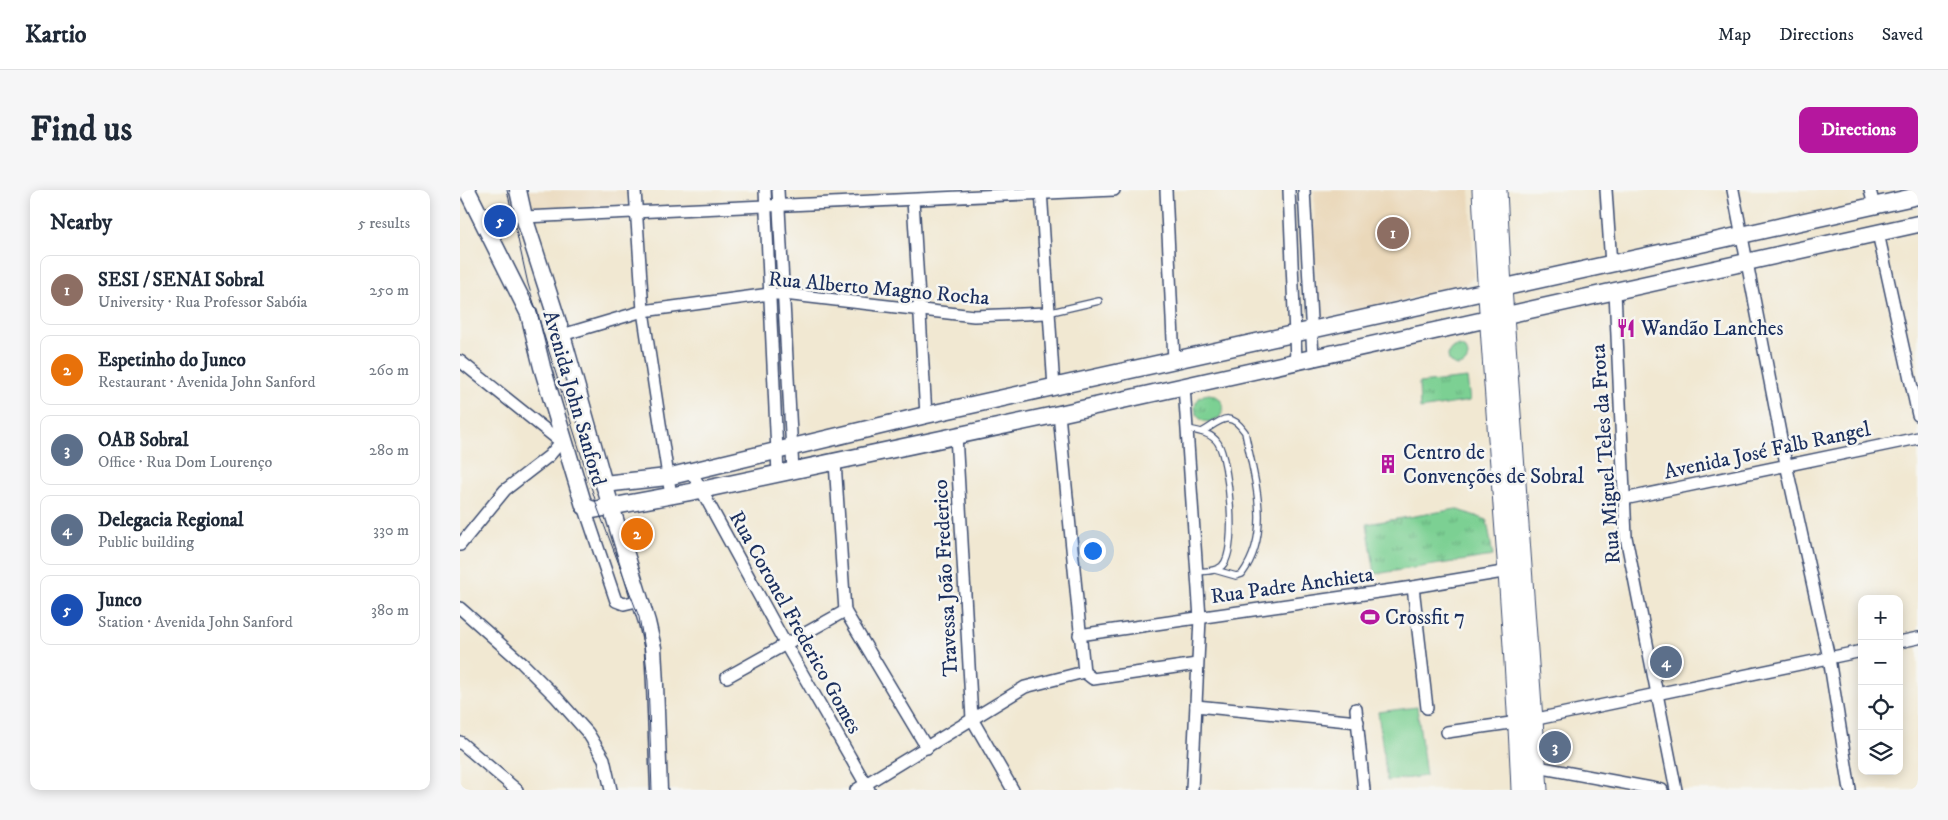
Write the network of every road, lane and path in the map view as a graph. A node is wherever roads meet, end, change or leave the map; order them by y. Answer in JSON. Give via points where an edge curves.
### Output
{"nodes":[{"id":1,"x":467,"y":190,"type":"edge"},
{"id":2,"x":518,"y":190,"type":"edge"},
{"id":3,"x":635,"y":190,"type":"edge"},
{"id":4,"x":765,"y":190,"type":"edge"},
{"id":5,"x":778,"y":190,"type":"edge"},
{"id":6,"x":1114,"y":190,"type":"edge"},
{"id":7,"x":1166,"y":190,"type":"edge"},
{"id":8,"x":1289,"y":190,"type":"edge"},
{"id":9,"x":1304,"y":190,"type":"edge"},
{"id":10,"x":1482,"y":190,"type":"edge"},
{"id":11,"x":1497,"y":190,"type":"edge"},
{"id":12,"x":1606,"y":190,"type":"edge"},
{"id":13,"x":1733,"y":190,"type":"edge"},
{"id":14,"x":1870,"y":190,"type":"edge"},
{"id":15,"x":1041,"y":192,"type":"edge"},
{"id":16,"x":1918,"y":196,"type":"edge"},
{"id":17,"x":913,"y":200,"type":"junction"},
{"id":18,"x":1874,"y":206,"type":"junction"},
{"id":19,"x":779,"y":207,"type":"junction"},
{"id":20,"x":766,"y":208,"type":"junction"},
{"id":21,"x":635,"y":210,"type":"junction"},
{"id":22,"x":524,"y":217,"type":"junction"},
{"id":23,"x":1918,"y":224,"type":"edge"},
{"id":24,"x":1878,"y":233,"type":"junction"},
{"id":25,"x":1742,"y":236,"type":"junction"},
{"id":26,"x":1748,"y":261,"type":"junction"},
{"id":27,"x":1611,"y":265,"type":"junction"},
{"id":28,"x":1494,"y":289,"type":"junction"},
{"id":29,"x":1615,"y":291,"type":"junction"},
{"id":30,"x":770,"y":294,"type":"junction"},
{"id":31,"x":784,"y":294,"type":"junction"},
{"id":32,"x":1099,"y":301,"type":"dead end"},
{"id":33,"x":643,"y":311,"type":"junction"},
{"id":34,"x":920,"y":311,"type":"junction"},
{"id":35,"x":1048,"y":313,"type":"junction"},
{"id":36,"x":1497,"y":317,"type":"junction"},
{"id":37,"x":1303,"y":334,"type":"junction"},
{"id":38,"x":562,"y":335,"type":"junction"},
{"id":39,"x":1313,"y":357,"type":"junction"},
{"id":40,"x":1296,"y":360,"type":"junction"},
{"id":41,"x":460,"y":361,"type":"edge"},
{"id":42,"x":1174,"y":361,"type":"junction"},
{"id":43,"x":1094,"y":379,"type":"junction"},
{"id":44,"x":1184,"y":386,"type":"junction"},
{"id":45,"x":1054,"y":388,"type":"junction"},
{"id":46,"x":1100,"y":404,"type":"junction"},
{"id":47,"x":1059,"y":414,"type":"junction"},
{"id":48,"x":926,"y":415,"type":"junction"},
{"id":49,"x":1918,"y":415,"type":"edge"},
{"id":50,"x":1187,"y":429,"type":"junction"},
{"id":51,"x":1202,"y":432,"type":"junction"},
{"id":52,"x":956,"y":435,"type":"junction"},
{"id":53,"x":1918,"y":438,"type":"edge"},
{"id":54,"x":564,"y":444,"type":"junction"},
{"id":55,"x":785,"y":448,"type":"junction"},
{"id":56,"x":835,"y":462,"type":"junction"},
{"id":57,"x":1786,"y":464,"type":"junction"},
{"id":58,"x":691,"y":471,"type":"junction"},
{"id":59,"x":785,"y":473,"type":"junction"},
{"id":60,"x":667,"y":477,"type":"junction"},
{"id":61,"x":604,"y":484,"type":"junction"},
{"id":62,"x":701,"y":490,"type":"junction"},
{"id":63,"x":671,"y":496,"type":"junction"},
{"id":64,"x":1624,"y":499,"type":"junction"},
{"id":65,"x":584,"y":506,"type":"junction"},
{"id":66,"x":611,"y":507,"type":"junction"},
{"id":67,"x":460,"y":545,"type":"edge"},
{"id":68,"x":1215,"y":570,"type":"junction"},
{"id":69,"x":1509,"y":571,"type":"junction"},
{"id":70,"x":1196,"y":572,"type":"junction"},
{"id":71,"x":1413,"y":587,"type":"junction"},
{"id":72,"x":641,"y":600,"type":"junction"},
{"id":73,"x":460,"y":608,"type":"edge"},
{"id":74,"x":845,"y":610,"type":"junction"},
{"id":75,"x":1200,"y":618,"type":"junction"},
{"id":76,"x":1079,"y":635,"type":"junction"},
{"id":77,"x":1918,"y":638,"type":"edge"},
{"id":78,"x":1903,"y":641,"type":"edge"},
{"id":79,"x":786,"y":646,"type":"junction"},
{"id":80,"x":1858,"y":651,"type":"edge"},
{"id":81,"x":1828,"y":658,"type":"junction"},
{"id":82,"x":1197,"y":664,"type":"junction"},
{"id":83,"x":1084,"y":672,"type":"junction"},
{"id":84,"x":727,"y":677,"type":"dead end"},
{"id":85,"x":1657,"y":693,"type":"junction"},
{"id":86,"x":1196,"y":706,"type":"junction"},
{"id":87,"x":1427,"y":708,"type":"dead end"},
{"id":88,"x":1356,"y":709,"type":"dead end"},
{"id":89,"x":972,"y":719,"type":"junction"},
{"id":90,"x":1525,"y":721,"type":"junction"},
{"id":91,"x":1358,"y":722,"type":"junction"},
{"id":92,"x":1447,"y":732,"type":"dead end"},
{"id":93,"x":460,"y":742,"type":"edge"},
{"id":94,"x":926,"y":748,"type":"junction"},
{"id":95,"x":1528,"y":766,"type":"junction"},
{"id":96,"x":863,"y":788,"type":"edge"},
{"id":97,"x":517,"y":790,"type":"edge"},
{"id":98,"x":612,"y":790,"type":"edge"},
{"id":99,"x":659,"y":790,"type":"edge"},
{"id":100,"x":1013,"y":790,"type":"edge"},
{"id":101,"x":1192,"y":790,"type":"edge"},
{"id":102,"x":1364,"y":790,"type":"edge"},
{"id":103,"x":1521,"y":790,"type":"edge"},
{"id":104,"x":1538,"y":790,"type":"edge"},
{"id":105,"x":1662,"y":790,"type":"edge"},
{"id":106,"x":1676,"y":790,"type":"edge"},
{"id":107,"x":1850,"y":790,"type":"edge"}],
"edges":[{"from":1,"to":54,"type":"main road","name":"Avenida John Sanford","via":[[529,314]]},
{"from":2,"to":22,"type":"main road","name":"Avenida John Sanford"},
{"from":3,"to":21,"type":"street"},
{"from":4,"to":20,"type":"street"},
{"from":5,"to":19,"type":"street"},
{"from":6,"to":15,"type":"street"},
{"from":7,"to":42,"type":"street"},
{"from":8,"to":37,"type":"street"},
{"from":9,"to":37,"type":"street"},
{"from":10,"to":28,"type":"main road"},
{"from":11,"to":28,"type":"main road"},
{"from":12,"to":27,"type":"street"},
{"from":13,"to":25,"type":"street"},
{"from":14,"to":18,"type":"street"},
{"from":15,"to":17,"type":"street"},
{"from":15,"to":35,"type":"street"},
{"from":16,"to":18,"type":"main road"},
{"from":17,"to":19,"type":"street"},
{"from":17,"to":34,"type":"street"},
{"from":18,"to":25,"type":"main road"},
{"from":19,"to":20,"type":"street"},
{"from":19,"to":31,"type":"street"},
{"from":20,"to":21,"type":"street"},
{"from":20,"to":30,"type":"street"},
{"from":21,"to":22,"type":"street"},
{"from":21,"to":33,"type":"street"},
{"from":22,"to":38,"type":"main road","name":"Avenida John Sanford"},
{"from":23,"to":24,"type":"main road"},
{"from":24,"to":26,"type":"main road"},
{"from":24,"to":49,"type":"street"},
{"from":25,"to":26,"type":"street"},
{"from":25,"to":27,"type":"main road"},
{"from":26,"to":29,"type":"main road"},
{"from":26,"to":57,"type":"street"},
{"from":27,"to":28,"type":"main road"},
{"from":28,"to":36,"type":"main road"},
{"from":28,"to":37,"type":"main road"},
{"from":29,"to":36,"type":"main road"},
{"from":29,"to":64,"type":"street","name":"Rua Miguel Teles da Frota"},
{"from":30,"to":31,"type":"street","name":"Rua Alberto Magno Rocha"},
{"from":30,"to":33,"type":"street","name":"Rua Alberto Magno Rocha"},
{"from":30,"to":55,"type":"street"},
{"from":31,"to":34,"type":"street","name":"Rua Alberto Magno Rocha"},
{"from":31,"to":55,"type":"street"},
{"from":32,"to":35,"type":"lane"},
{"from":33,"to":38,"type":"street","name":"Rua Alberto Magno Rocha"},
{"from":33,"to":60,"type":"street"},
{"from":34,"to":35,"type":"street","name":"Rua Alberto Magno Rocha","via":[[993,316]]},
{"from":34,"to":48,"type":"street"},
{"from":35,"to":45,"type":"street"},
{"from":36,"to":39,"type":"main road"},
{"from":36,"to":69,"type":"main road"},
{"from":36,"to":90,"type":"main road"},
{"from":37,"to":39,"type":"street"},
{"from":37,"to":40,"type":"street"},
{"from":37,"to":42,"type":"main road"},
{"from":38,"to":61,"type":"main road","name":"Avenida John Sanford"},
{"from":39,"to":40,"type":"main road"},
{"from":40,"to":44,"type":"main road"},
{"from":41,"to":54,"type":"street"},
{"from":42,"to":43,"type":"main road"},
{"from":43,"to":45,"type":"main road"},
{"from":43,"to":46,"type":"main road"},
{"from":44,"to":46,"type":"main road"},
{"from":44,"to":50,"type":"street"},
{"from":45,"to":48,"type":"main road"},
{"from":46,"to":47,"type":"main road"},
{"from":47,"to":52,"type":"main road"},
{"from":47,"to":76,"type":"street"},
{"from":48,"to":55,"type":"main road"},
{"from":50,"to":51,"type":"lane"},
{"from":50,"to":70,"type":"street"},
{"from":51,"to":68,"type":"lane","via":[[1218,443],[1227,471],[1231,516],[1227,558]]},
{"from":51,"to":68,"type":"lane","via":[[1224,418],[1238,422],[1244,432],[1260,508],[1257,543],[1245,569],[1236,576]]},
{"from":52,"to":56,"type":"main road"},
{"from":52,"to":89,"type":"street","name":"Travessa João Frederico"},
{"from":53,"to":57,"type":"street","name":"Avenida José Falb Rangel"},
{"from":54,"to":65,"type":"main road","name":"Avenida John Sanford"},
{"from":54,"to":67,"type":"street","via":[[505,490]]},
{"from":55,"to":58,"type":"main road"},
{"from":55,"to":59,"type":"street"},
{"from":56,"to":59,"type":"main road"},
{"from":56,"to":74,"type":"street"},
{"from":57,"to":64,"type":"street","name":"Avenida José Falb Rangel"},
{"from":57,"to":81,"type":"street"},
{"from":58,"to":60,"type":"main road"},
{"from":58,"to":62,"type":"street","name":"Rua Coronel Frederico Gomes"},
{"from":59,"to":62,"type":"main road"},
{"from":60,"to":61,"type":"main road"},
{"from":60,"to":63,"type":"street"},
{"from":61,"to":66,"type":"main road","name":"Avenida John Sanford"},
{"from":62,"to":63,"type":"main road"},
{"from":62,"to":79,"type":"street","name":"Rua Coronel Frederico Gomes"},
{"from":63,"to":66,"type":"main road"},
{"from":64,"to":85,"type":"street","name":"Rua Miguel Teles da Frota","via":[[1632,574]]},
{"from":65,"to":66,"type":"main road","via":[[593,510]]},
{"from":65,"to":72,"type":"street","name":"Avenida John Sanford","via":[[616,601],[624,604]]},
{"from":66,"to":72,"type":"main road","name":"Avenida John Sanford"},
{"from":68,"to":70,"type":"lane"},
{"from":69,"to":71,"type":"street","name":"Rua Padre Anchieta"},
{"from":69,"to":90,"type":"main road"},
{"from":70,"to":75,"type":"street"},
{"from":71,"to":75,"type":"street","name":"Rua Padre Anchieta"},
{"from":71,"to":87,"type":"street"},
{"from":72,"to":99,"type":"main road","name":"Avenida John Sanford","via":[[653,648]]},
{"from":73,"to":98,"type":"street","via":[[522,663],[588,734],[604,759]]},
{"from":74,"to":79,"type":"street"},
{"from":74,"to":94,"type":"street"},
{"from":75,"to":76,"type":"street","name":"Rua Padre Anchieta"},
{"from":75,"to":82,"type":"street"},
{"from":76,"to":83,"type":"street"},
{"from":77,"to":78,"type":"street"},
{"from":79,"to":84,"type":"street"},
{"from":79,"to":96,"type":"street","name":"Rua Coronel Frederico Gomes"},
{"from":80,"to":81,"type":"street"},
{"from":81,"to":85,"type":"street"},
{"from":81,"to":107,"type":"street"},
{"from":82,"to":83,"type":"street","via":[[1093,679]]},
{"from":82,"to":86,"type":"street"},
{"from":83,"to":89,"type":"street","via":[[1026,687]]},
{"from":85,"to":90,"type":"street"},
{"from":85,"to":106,"type":"street","name":"Rua Miguel Teles da Frota"},
{"from":86,"to":91,"type":"street"},
{"from":86,"to":101,"type":"street"},
{"from":88,"to":91,"type":"street"},
{"from":89,"to":94,"type":"street"},
{"from":89,"to":100,"type":"street"},
{"from":90,"to":92,"type":"street"},
{"from":90,"to":95,"type":"main road"},
{"from":91,"to":102,"type":"street"},
{"from":93,"to":97,"type":"street"},
{"from":94,"to":96,"type":"street"},
{"from":95,"to":103,"type":"main road"},
{"from":95,"to":104,"type":"main road"},
{"from":95,"to":105,"type":"street"}]}
